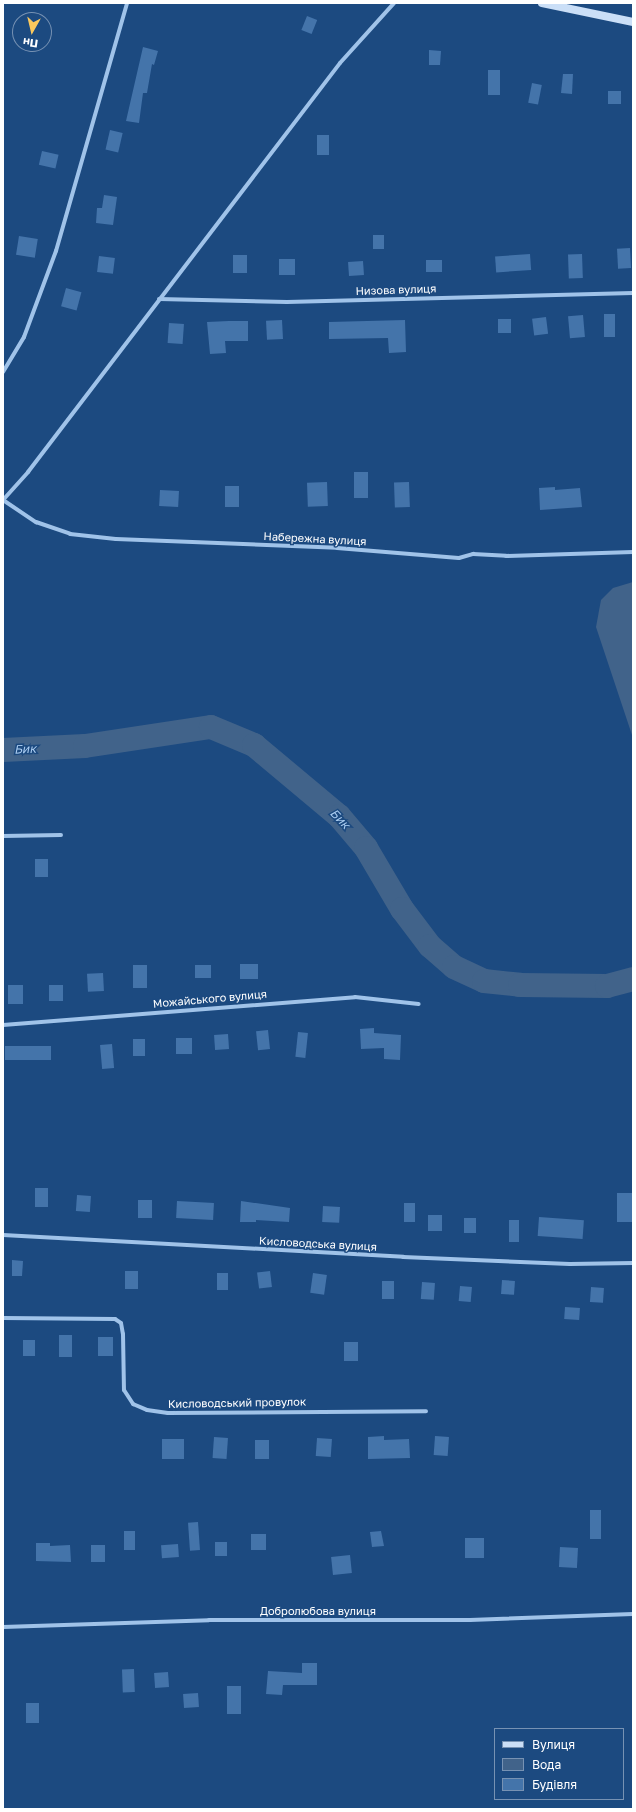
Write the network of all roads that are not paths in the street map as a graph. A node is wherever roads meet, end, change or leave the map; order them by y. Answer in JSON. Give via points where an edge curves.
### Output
{"nodes":[{"id":1,"x":127,"y":3,"type":"edge"},
{"id":2,"x":394,"y":3,"type":"edge"},
{"id":3,"x":542,"y":3,"type":"edge"},
{"id":4,"x":633,"y":22,"type":"edge"},
{"id":5,"x":633,"y":293,"type":"edge"},
{"id":6,"x":159,"y":299,"type":"junction"},
{"id":7,"x":3,"y":372,"type":"edge"},
{"id":8,"x":3,"y":500,"type":"edge"},
{"id":9,"x":633,"y":552,"type":"edge"},
{"id":10,"x":62,"y":835,"type":"dead end"},
{"id":11,"x":3,"y":836,"type":"edge"},
{"id":12,"x":419,"y":1004,"type":"dead end"},
{"id":13,"x":3,"y":1024,"type":"edge"},
{"id":14,"x":3,"y":1235,"type":"edge"},
{"id":15,"x":633,"y":1263,"type":"edge"},
{"id":16,"x":3,"y":1318,"type":"edge"},
{"id":17,"x":426,"y":1412,"type":"dead end"},
{"id":18,"x":633,"y":1614,"type":"edge"},
{"id":19,"x":3,"y":1627,"type":"edge"}],
"edges":[{"from":1,"to":7,"type":"street","via":[[56,251],[24,337]]},
{"from":2,"to":6,"type":"street","via":[[340,63]]},
{"from":3,"to":4,"type":"main road"},
{"from":5,"to":6,"type":"street","name":"Низова вулиця","via":[[287,302]]},
{"from":6,"to":8,"type":"street","via":[[28,472]]},
{"from":8,"to":9,"type":"street","name":"Набережна вулиця","via":[[36,522],[70,534],[116,539],[337,548],[460,558],[473,554],[506,556]]},
{"from":10,"to":11,"type":"street"},
{"from":12,"to":13,"type":"street","name":"Можайського вулиця","via":[[355,997]]},
{"from":14,"to":15,"type":"street","name":"Кисловодська вулиця","via":[[432,1258],[570,1264]]},
{"from":16,"to":17,"type":"street","name":"Кисловодський провулок","via":[[115,1318],[121,1323],[123,1334],[124,1390],[133,1404],[147,1410],[168,1413]]},
{"from":18,"to":19,"type":"street","name":"Добролюбова вулиця","via":[[470,1620],[209,1620]]}]}
